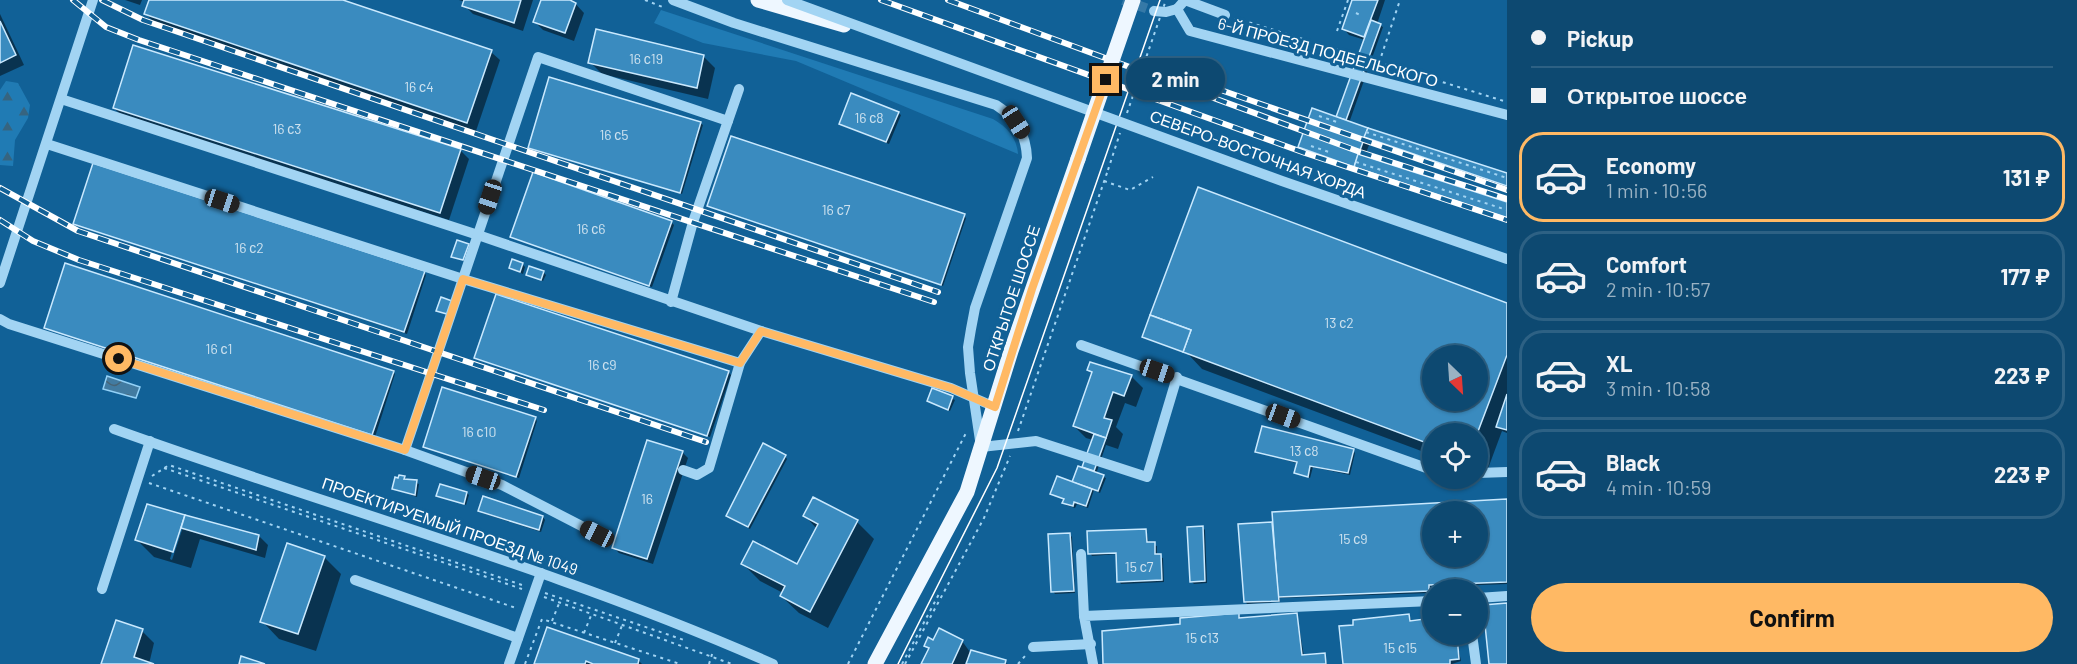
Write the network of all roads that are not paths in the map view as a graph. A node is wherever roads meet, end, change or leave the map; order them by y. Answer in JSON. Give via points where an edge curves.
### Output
{"nodes":[{"id":1,"x":93,"y":0,"type":"edge"},
{"id":2,"x":758,"y":0,"type":"edge"},
{"id":3,"x":787,"y":0,"type":"edge"},
{"id":4,"x":1133,"y":0,"type":"edge"},
{"id":5,"x":1181,"y":4,"type":"edge"},
{"id":6,"x":671,"y":5,"type":"edge"},
{"id":7,"x":1154,"y":11,"type":"tunnel mouth"},
{"id":8,"x":1225,"y":15,"type":"road end"},
{"id":9,"x":738,"y":89,"type":"dead end"},
{"id":10,"x":61,"y":99,"type":"junction"},
{"id":11,"x":1507,"y":115,"type":"edge"},
{"id":12,"x":728,"y":121,"type":"junction"},
{"id":13,"x":47,"y":144,"type":"junction"},
{"id":14,"x":478,"y":235,"type":"junction"},
{"id":15,"x":1507,"y":260,"type":"edge"},
{"id":16,"x":463,"y":279,"type":"junction"},
{"id":17,"x":0,"y":284,"type":"edge"},
{"id":18,"x":671,"y":302,"type":"junction"},
{"id":19,"x":0,"y":319,"type":"edge"},
{"id":20,"x":761,"y":331,"type":"junction"},
{"id":21,"x":1081,"y":345,"type":"dead end"},
{"id":22,"x":740,"y":363,"type":"junction"},
{"id":23,"x":1177,"y":377,"type":"junction"},
{"id":24,"x":973,"y":399,"type":"junction"},
{"id":25,"x":995,"y":407,"type":"junction"},
{"id":26,"x":114,"y":429,"type":"dead end"},
{"id":27,"x":150,"y":441,"type":"junction"},
{"id":28,"x":981,"y":447,"type":"junction"},
{"id":29,"x":405,"y":450,"type":"junction"},
{"id":30,"x":1422,"y":466,"type":"edge"},
{"id":31,"x":684,"y":470,"type":"dead end"},
{"id":32,"x":1507,"y":472,"type":"edge"},
{"id":33,"x":1488,"y":473,"type":"edge"},
{"id":34,"x":597,"y":534,"type":"dead end"},
{"id":35,"x":1081,"y":554,"type":"dead end"},
{"id":36,"x":541,"y":573,"type":"junction"},
{"id":37,"x":355,"y":580,"type":"dead end"},
{"id":38,"x":102,"y":589,"type":"dead end"},
{"id":39,"x":1507,"y":596,"type":"edge"},
{"id":40,"x":1488,"y":597,"type":"edge"},
{"id":41,"x":1422,"y":601,"type":"edge"},
{"id":42,"x":1083,"y":616,"type":"junction"},
{"id":43,"x":518,"y":638,"type":"junction"},
{"id":44,"x":1091,"y":644,"type":"junction"},
{"id":45,"x":1473,"y":645,"type":"edge"},
{"id":46,"x":1033,"y":647,"type":"dead end"},
{"id":47,"x":509,"y":664,"type":"edge"},
{"id":48,"x":773,"y":664,"type":"edge"},
{"id":49,"x":875,"y":664,"type":"edge"},
{"id":50,"x":1093,"y":664,"type":"edge"},
{"id":51,"x":1476,"y":664,"type":"edge"}],
"edges":[{"from":1,"to":10,"type":"street"},
{"from":2,"to":15,"type":"main road","name":"СЕВЕРО-ВОСТОЧНАЯ ХОРДА","via":[[875,34],[1257,174]]},
{"from":3,"to":15,"type":"street","name":"СЕВЕРО-ВОСТОЧНАЯ ХОРДА","bridge":true},
{"from":4,"to":25,"type":"main road","name":"ОТКРЫТОЕ ШОССЕ","bridge":true,"via":[[1014,341]]},
{"from":5,"to":7,"type":"street","via":[[1166,12]]},
{"from":5,"to":8,"type":"street"},
{"from":5,"to":11,"type":"street","name":"6-Й ПРОЕЗД ПОДБЕЛЬСКОГО","via":[[1190,31]]},
{"from":6,"to":24,"type":"street","via":[[996,105],[1016,122],[1023,133],[1027,158],[975,308],[968,347]]},
{"from":9,"to":12,"type":"street"},
{"from":10,"to":13,"type":"street"},
{"from":10,"to":14,"type":"street"},
{"from":12,"to":14,"type":"street","via":[[538,57]]},
{"from":12,"to":18,"type":"street","via":[[693,222]]},
{"from":13,"to":16,"type":"street"},
{"from":13,"to":17,"type":"street"},
{"from":14,"to":16,"type":"street"},
{"from":14,"to":18,"type":"street"},
{"from":16,"to":22,"type":"street"},
{"from":16,"to":29,"type":"street"},
{"from":18,"to":20,"type":"street"},
{"from":19,"to":29,"type":"street"},
{"from":20,"to":22,"type":"street"},
{"from":20,"to":24,"type":"street","via":[[951,388]]},
{"from":21,"to":23,"type":"street"},
{"from":22,"to":31,"type":"street","via":[[709,468],[697,475]]},
{"from":23,"to":28,"type":"street","via":[[1147,477],[1036,441]]},
{"from":23,"to":30,"type":"street"},
{"from":24,"to":25,"type":"street"},
{"from":24,"to":28,"type":"street"},
{"from":25,"to":28,"type":"main road","name":"ОТКРЫТОЕ ШОССЕ"},
{"from":26,"to":27,"type":"street","name":"ПРОЕКТИРУЕМЫЙ ПРОЕЗД № 1049"},
{"from":27,"to":36,"type":"street","name":"ПРОЕКТИРУЕМЫЙ ПРОЕЗД № 1049"},
{"from":27,"to":38,"type":"street"},
{"from":28,"to":49,"type":"main road","name":"ОТКРЫТОЕ ШОССЕ","via":[[966,492]]},
{"from":29,"to":34,"type":"street","via":[[502,485]]},
{"from":32,"to":33,"type":"street"},
{"from":35,"to":42,"type":"street"},
{"from":36,"to":43,"type":"street"},
{"from":36,"to":48,"type":"street","name":"ПРОЕКТИРУЕМЫЙ ПРОЕЗД № 1049","via":[[698,631]]},
{"from":37,"to":43,"type":"street"},
{"from":39,"to":40,"type":"street"},
{"from":41,"to":42,"type":"street"},
{"from":42,"to":44,"type":"street"},
{"from":43,"to":47,"type":"street"},
{"from":44,"to":46,"type":"street"},
{"from":44,"to":50,"type":"street"},
{"from":45,"to":51,"type":"street"}]}
